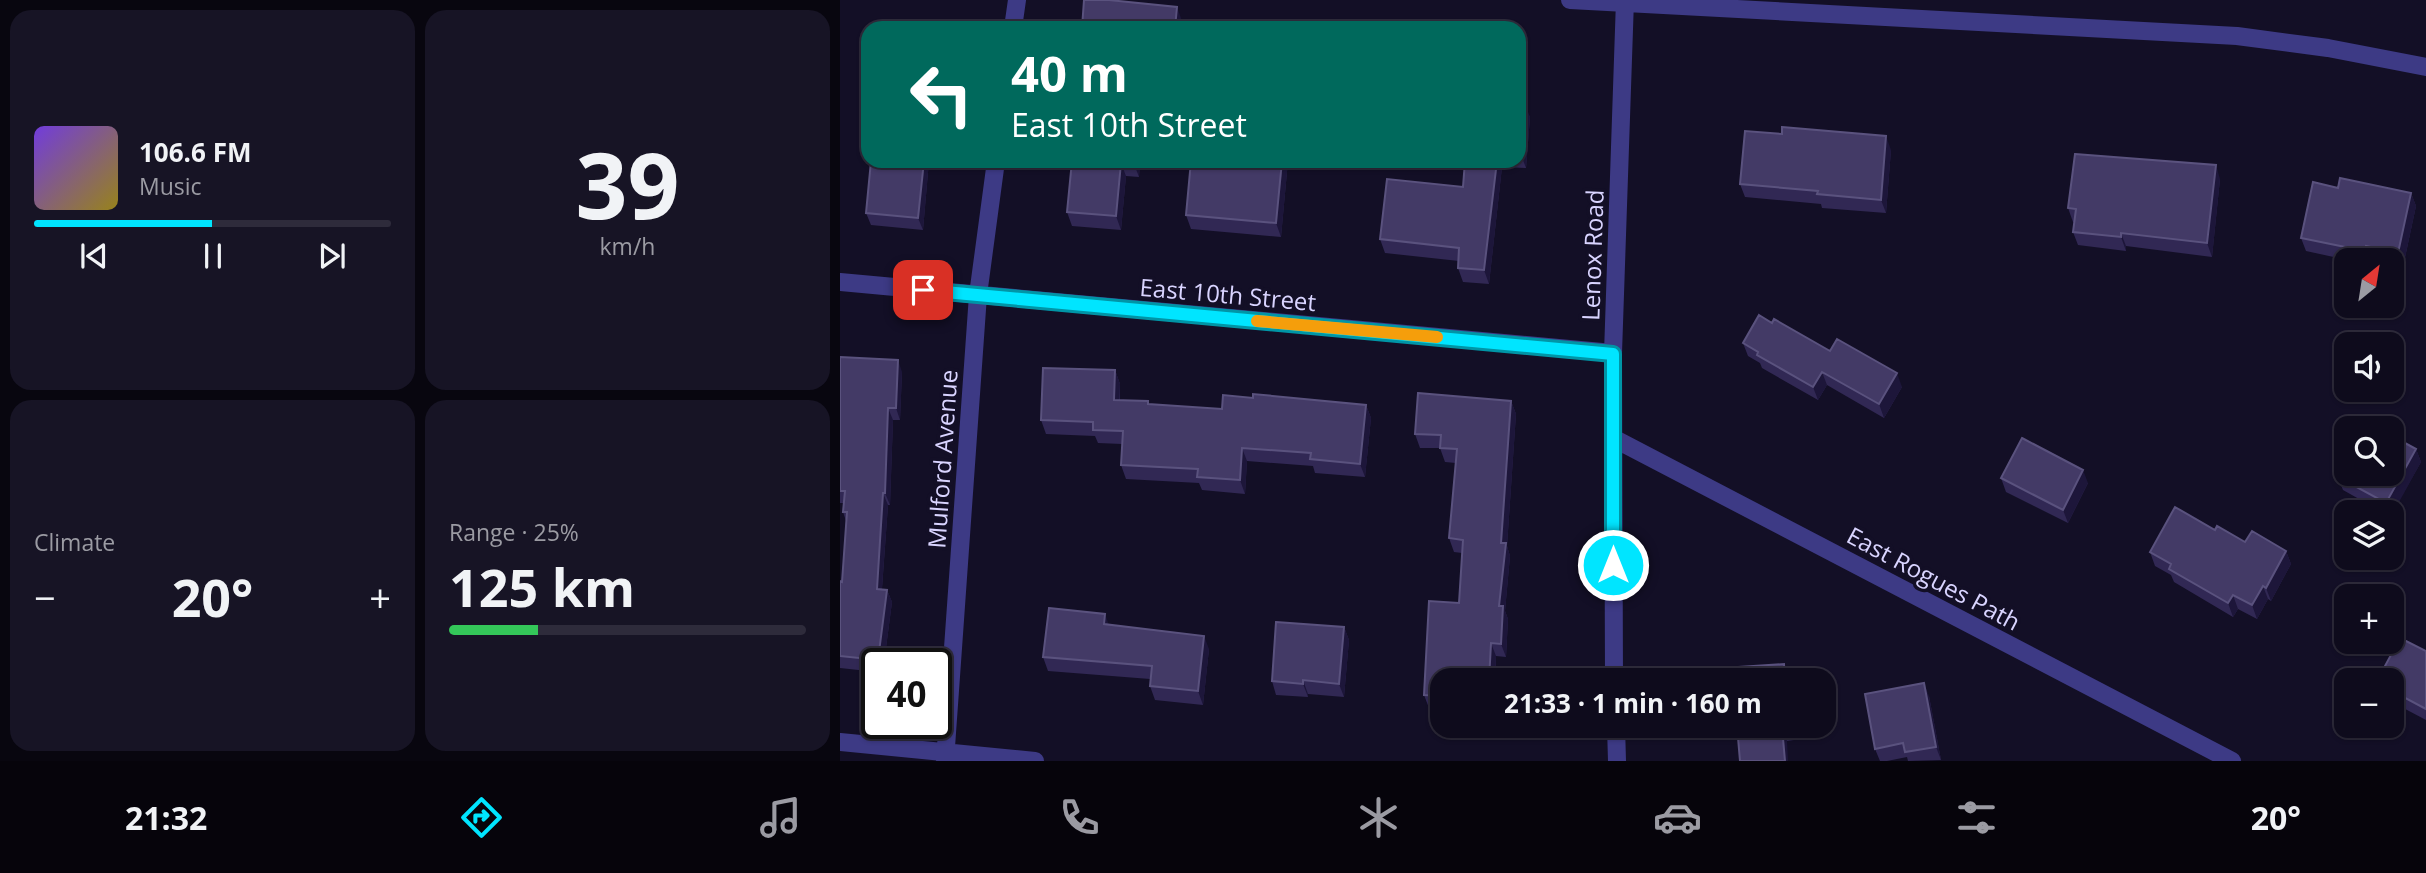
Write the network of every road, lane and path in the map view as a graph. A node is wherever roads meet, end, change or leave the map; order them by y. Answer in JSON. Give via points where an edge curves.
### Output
{"nodes":[{"id":1,"x":1017,"y":0,"type":"edge"},
{"id":2,"x":1570,"y":0,"type":"edge"},
{"id":3,"x":1625,"y":2,"type":"edge"},
{"id":4,"x":1014,"y":21,"type":"edge"},
{"id":5,"x":2426,"y":67,"type":"edge"},
{"id":6,"x":995,"y":168,"type":"edge"},
{"id":7,"x":840,"y":282,"type":"edge"},
{"id":8,"x":978,"y":295,"type":"junction"},
{"id":9,"x":1613,"y":354,"type":"junction"},
{"id":10,"x":1613,"y":438,"type":"junction"},
{"id":11,"x":1614,"y":668,"type":"edge"},
{"id":12,"x":1616,"y":738,"type":"edge"},
{"id":13,"x":840,"y":742,"type":"edge"},
{"id":14,"x":946,"y":756,"type":"edge"},
{"id":15,"x":1035,"y":761,"type":"edge"},
{"id":16,"x":1617,"y":761,"type":"edge"},
{"id":17,"x":2232,"y":761,"type":"edge"}],
"edges":[{"from":1,"to":4,"type":"street"},
{"from":2,"to":3,"type":"street"},
{"from":3,"to":5,"type":"street","via":[[2237,36]]},
{"from":3,"to":9,"type":"street","name":"Lenox Road"},
{"from":6,"to":8,"type":"street","name":"Mulford Avenue"},
{"from":7,"to":8,"type":"street","name":"East 10th Street"},
{"from":8,"to":9,"type":"street","name":"East 10th Street"},
{"from":8,"to":14,"type":"street","name":"Mulford Avenue"},
{"from":9,"to":10,"type":"street","name":"Lenox Road"},
{"from":10,"to":11,"type":"street","name":"Lenox Road"},
{"from":10,"to":17,"type":"street","name":"East Rogues Path"},
{"from":12,"to":16,"type":"street"},
{"from":13,"to":14,"type":"street"},
{"from":14,"to":15,"type":"street"}]}
